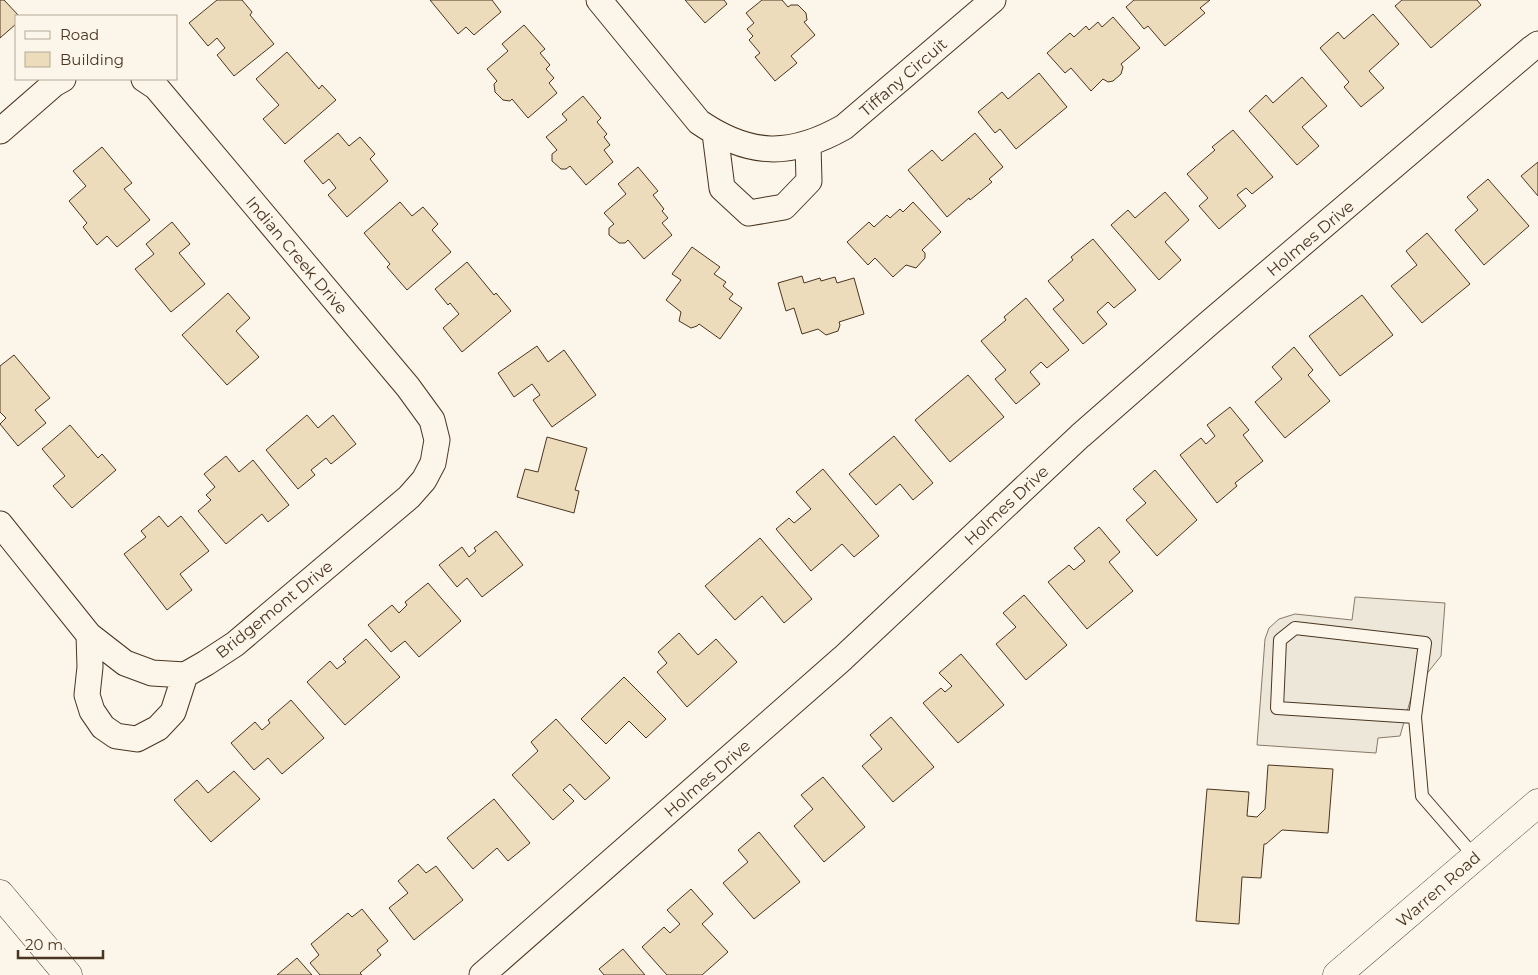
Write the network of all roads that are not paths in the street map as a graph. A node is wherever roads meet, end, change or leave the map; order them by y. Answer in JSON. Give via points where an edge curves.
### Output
{"nodes":[{"id":1,"x":599,"y":0,"type":"edge"},
{"id":2,"x":993,"y":0,"type":"edge"},
{"id":3,"x":1538,"y":44,"type":"edge"},
{"id":4,"x":146,"y":80,"type":"edge"},
{"id":5,"x":59,"y":81,"type":"edge"},
{"id":6,"x":0,"y":131,"type":"edge"},
{"id":7,"x":715,"y":133,"type":"junction"},
{"id":8,"x":808,"y":145,"type":"junction"},
{"id":9,"x":437,"y":440,"type":"joint"},
{"id":10,"x":0,"y":524,"type":"edge"},
{"id":11,"x":89,"y":635,"type":"junction"},
{"id":12,"x":185,"y":675,"type":"junction"},
{"id":13,"x":1415,"y":717,"type":"junction"},
{"id":14,"x":1538,"y":803,"type":"edge"},
{"id":15,"x":1475,"y":858,"type":"junction"},
{"id":16,"x":0,"y":894,"type":"edge"},
{"id":17,"x":68,"y":975,"type":"edge"},
{"id":18,"x":482,"y":975,"type":"edge"},
{"id":19,"x":1337,"y":975,"type":"edge"}],
"edges":[{"from":1,"to":7,"type":"street","name":"Tiffany Circuit","via":[[699,122]]},
{"from":2,"to":8,"type":"street","name":"Tiffany Circuit","via":[[844,128]]},
{"from":3,"to":18,"type":"street","name":"Holmes Drive","via":[[1080,436],[843,658]]},
{"from":4,"to":9,"type":"street","name":"Indian Creek Drive","via":[[156,87],[408,387],[432,420]]},
{"from":5,"to":6,"type":"street"},
{"from":7,"to":8,"type":"street","name":"Tiffany Circuit","via":[[760,148]]},
{"from":7,"to":8,"type":"street","via":[[722,188],[749,213],[784,207],[809,181]]},
{"from":9,"to":12,"type":"street","name":"Bridgemont Drive","via":[[433,463],[409,497],[235,644]]},
{"from":10,"to":11,"type":"street"},
{"from":11,"to":12,"type":"street","via":[[125,663],[152,673]]},
{"from":11,"to":12,"type":"street","via":[[87,695],[103,728],[116,736],[137,739],[158,728],[173,712]]},
{"from":13,"to":13,"type":"lane","via":[[1277,708],[1280,640],[1295,628],[1425,643]]},
{"from":13,"to":15,"type":"lane","via":[[1422,796]]},
{"from":14,"to":15,"type":"main road","name":"Warren Road"},
{"from":15,"to":19,"type":"main road","name":"Warren Road"},
{"from":16,"to":17,"type":"main road"}]}
